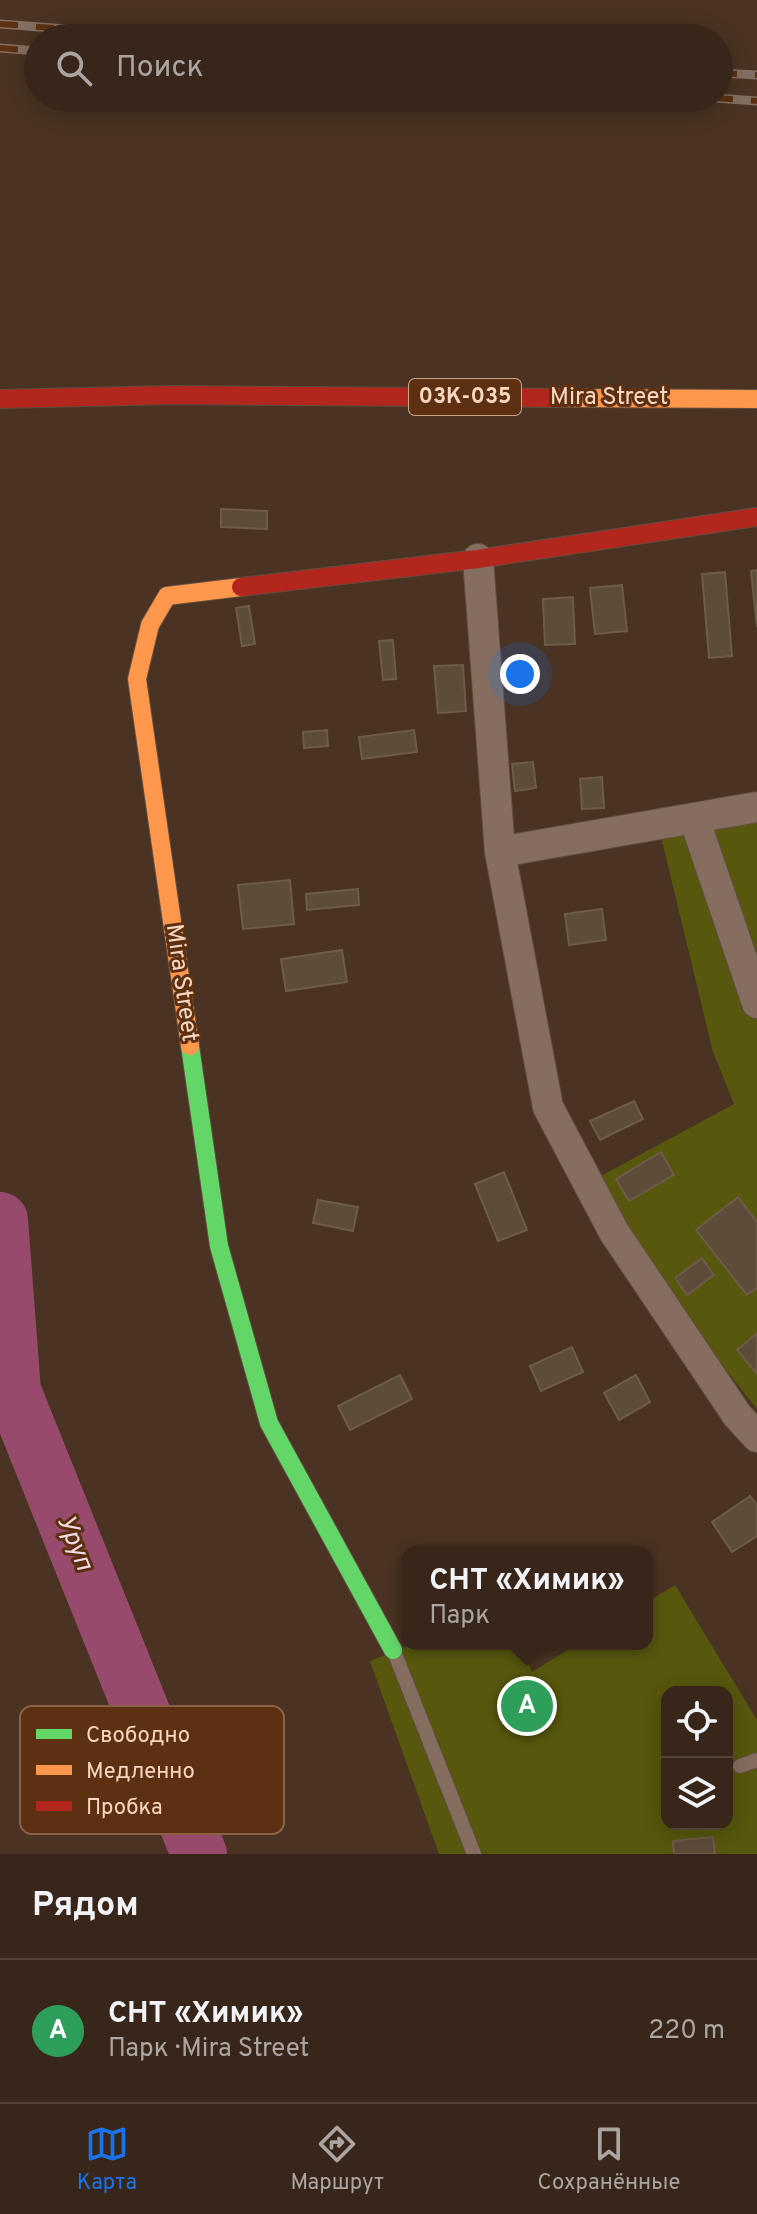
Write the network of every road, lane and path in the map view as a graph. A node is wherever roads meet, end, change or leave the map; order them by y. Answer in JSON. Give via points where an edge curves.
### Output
{"nodes":[{"id":1,"x":0,"y":399,"type":"edge"},
{"id":2,"x":757,"y":399,"type":"edge"},
{"id":3,"x":757,"y":517,"type":"edge"},
{"id":4,"x":478,"y":559,"type":"junction"},
{"id":5,"x":757,"y":807,"type":"edge"},
{"id":6,"x":694,"y":818,"type":"junction"},
{"id":7,"x":500,"y":852,"type":"junction"},
{"id":8,"x":757,"y":1003,"type":"edge"},
{"id":9,"x":757,"y":1437,"type":"edge"},
{"id":10,"x":393,"y":1650,"type":"joint"},
{"id":11,"x":757,"y":1760,"type":"edge"},
{"id":12,"x":740,"y":1766,"type":"dead end"},
{"id":13,"x":474,"y":1854,"type":"edge"}],
"edges":[{"from":1,"to":2,"type":"street","name":"Mira Street","number":"03К-035"},
{"from":3,"to":4,"type":"street","name":"Mira Street"},
{"from":4,"to":7,"type":"street"},
{"from":4,"to":10,"type":"street","name":"Mira Street","via":[[167,596],[150,625],[137,679],[219,1246],[269,1423]]},
{"from":5,"to":6,"type":"street"},
{"from":6,"to":7,"type":"street"},
{"from":6,"to":8,"type":"street"},
{"from":7,"to":9,"type":"street","via":[[548,1107],[614,1232]]},
{"from":10,"to":13,"type":"lane"},
{"from":11,"to":12,"type":"lane"}]}
